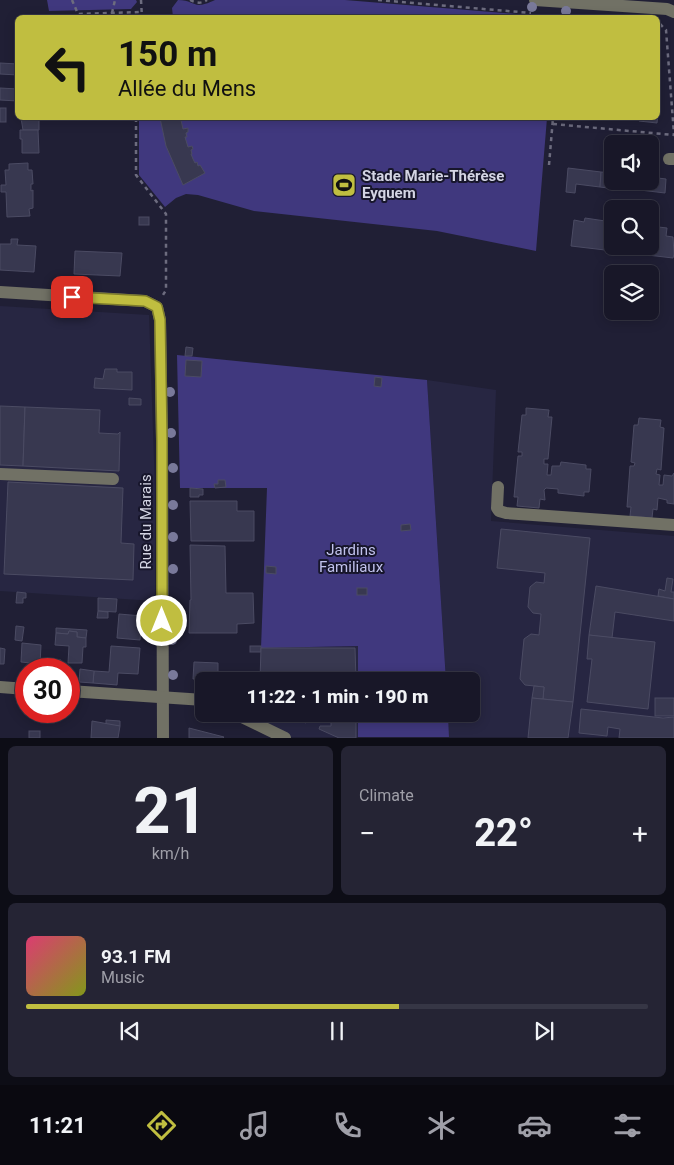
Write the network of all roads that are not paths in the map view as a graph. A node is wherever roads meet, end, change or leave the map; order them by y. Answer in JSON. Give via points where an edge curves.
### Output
{"nodes":[{"id":1,"x":535,"y":0,"type":"edge"},
{"id":2,"x":674,"y":12,"type":"edge"},
{"id":3,"x":0,"y":292,"type":"edge"},
{"id":4,"x":0,"y":474,"type":"edge"},
{"id":5,"x":113,"y":479,"type":"dead end"},
{"id":6,"x":498,"y":488,"type":"dead end"},
{"id":7,"x":674,"y":525,"type":"edge"},
{"id":8,"x":0,"y":687,"type":"edge"},
{"id":9,"x":15,"y":688,"type":"edge"},
{"id":10,"x":80,"y":692,"type":"edge"},
{"id":11,"x":162,"y":697,"type":"junction"},
{"id":12,"x":195,"y":699,"type":"edge"},
{"id":13,"x":253,"y":722,"type":"edge"},
{"id":14,"x":163,"y":738,"type":"edge"},
{"id":15,"x":286,"y":738,"type":"edge"}],
"edges":[{"from":1,"to":2,"type":"street"},
{"from":3,"to":11,"type":"street","name":"Rue du Marais","via":[[145,301],[157,307],[160,320],[162,441]]},
{"from":4,"to":5,"type":"street"},
{"from":6,"to":7,"type":"street","via":[[497,508],[506,513]]},
{"from":8,"to":9,"type":"street"},
{"from":10,"to":11,"type":"street"},
{"from":11,"to":12,"type":"street"},
{"from":11,"to":14,"type":"street","name":"Rue du Marais"},
{"from":13,"to":15,"type":"street"}]}
